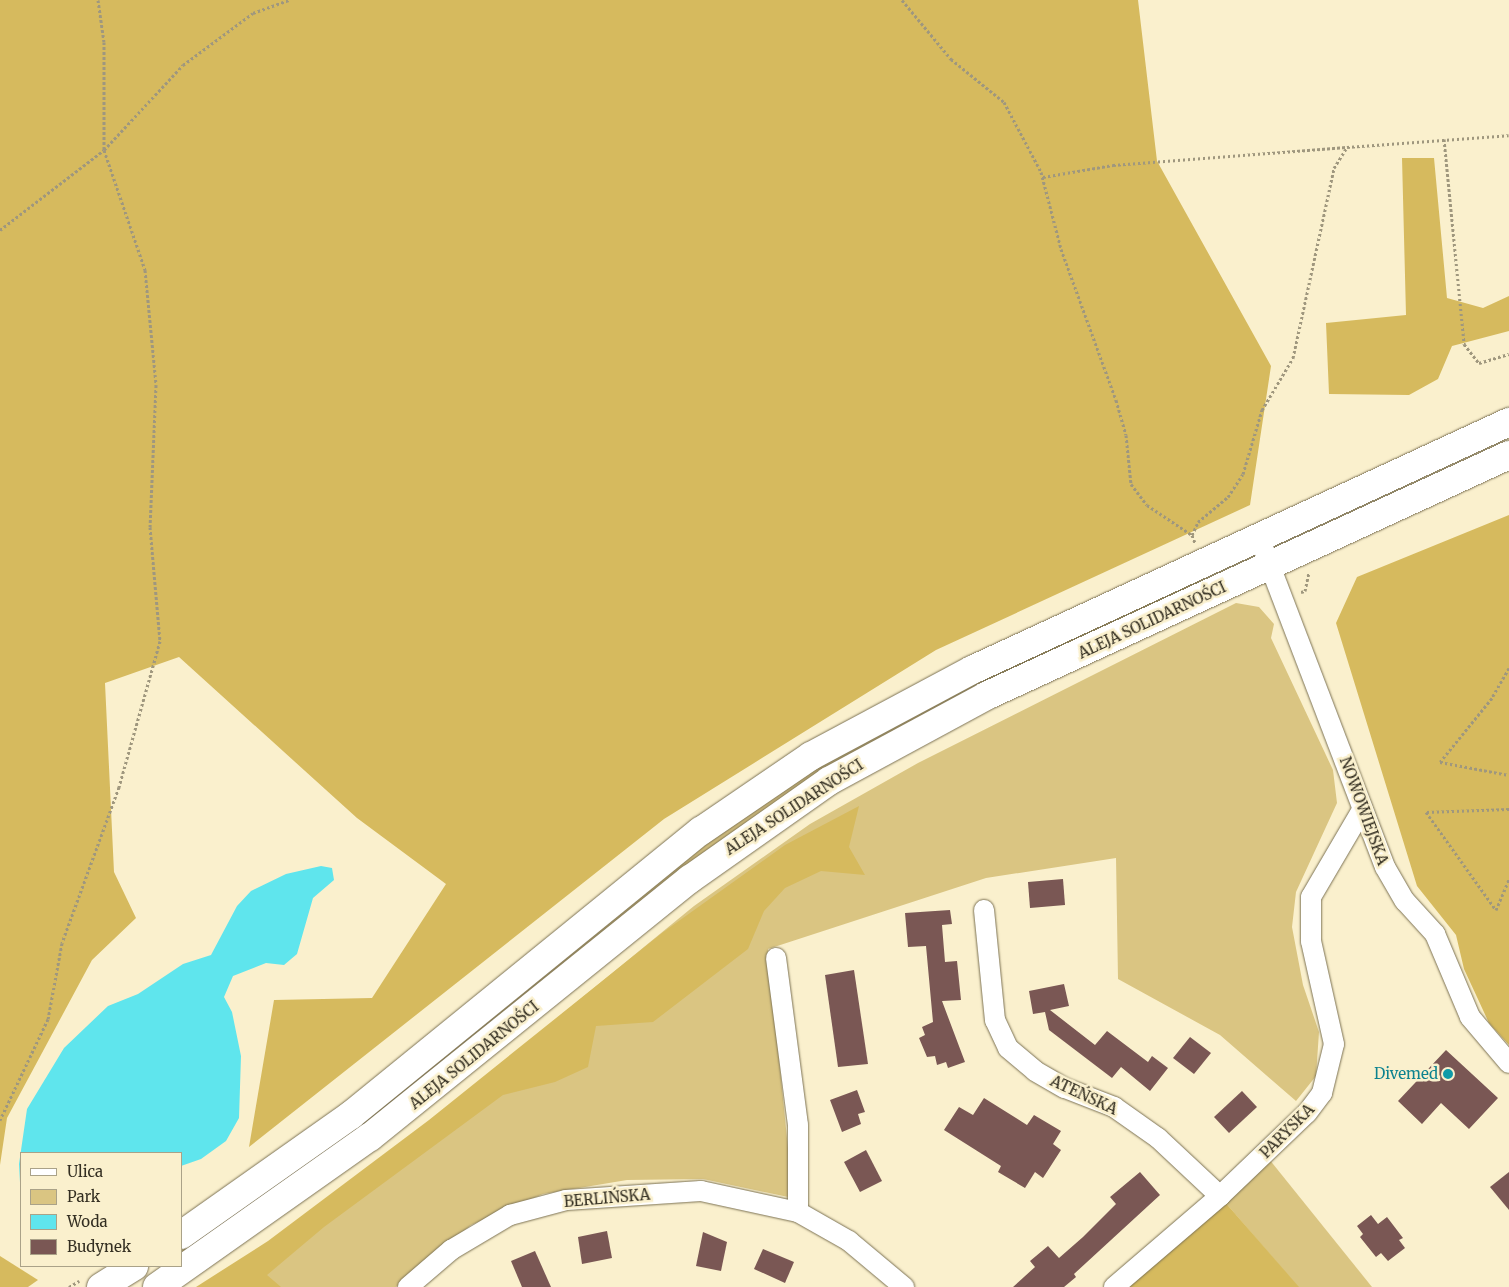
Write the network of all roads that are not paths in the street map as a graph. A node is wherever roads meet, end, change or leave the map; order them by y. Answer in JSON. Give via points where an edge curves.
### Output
{"nodes":[{"id":1,"x":1509,"y":422,"type":"edge"},
{"id":2,"x":1509,"y":455,"type":"edge"},
{"id":3,"x":1259,"y":537,"type":"junction"},
{"id":4,"x":1272,"y":564,"type":"junction"},
{"id":5,"x":1362,"y":810,"type":"junction"},
{"id":6,"x":984,"y":910,"type":"dead end"},
{"id":7,"x":776,"y":958,"type":"dead end"},
{"id":8,"x":1509,"y":1063,"type":"edge"},
{"id":9,"x":1220,"y":1196,"type":"junction"},
{"id":10,"x":798,"y":1212,"type":"junction"},
{"id":11,"x":182,"y":1234,"type":"edge"},
{"id":12,"x":132,"y":1267,"type":"edge"},
{"id":13,"x":101,"y":1287,"type":"edge"},
{"id":14,"x":157,"y":1287,"type":"edge"},
{"id":15,"x":408,"y":1287,"type":"edge"},
{"id":16,"x":904,"y":1287,"type":"edge"},
{"id":17,"x":1114,"y":1287,"type":"edge"}],
"edges":[{"from":1,"to":3,"type":"main road","name":"ALEJA SOLIDARNOŚCI"},
{"from":2,"to":4,"type":"main road","name":"ALEJA SOLIDARNOŚCI"},
{"from":3,"to":4,"type":"street","name":"NOWOWIEJSKA"},
{"from":3,"to":11,"type":"main road","name":"ALEJA SOLIDARNOŚCI","via":[[936,687],[788,771],[669,856],[351,1115]]},
{"from":4,"to":5,"type":"street","name":"NOWOWIEJSKA"},
{"from":4,"to":14,"type":"main road","name":"ALEJA SOLIDARNOŚCI","via":[[964,707],[805,796],[690,879],[370,1137]]},
{"from":5,"to":8,"type":"street","name":"NOWOWIEJSKA","via":[[1394,886],[1435,934],[1444,951],[1470,1017]]},
{"from":5,"to":9,"type":"street","name":"PARYSKA","via":[[1311,897],[1311,941],[1334,1044],[1322,1093],[1307,1113]]},
{"from":6,"to":9,"type":"street","name":"ATEŃSKA","via":[[996,1020],[1008,1048],[1035,1071],[1065,1088],[1114,1107],[1158,1138]]},
{"from":7,"to":10,"type":"street","via":[[798,1124]]},
{"from":9,"to":17,"type":"street","name":"PARYSKA"},
{"from":10,"to":15,"type":"street","name":"BERLIŃSKA","via":[[701,1190],[566,1200],[510,1215],[451,1250]]},
{"from":10,"to":16,"type":"street","name":"BERLIŃSKA","via":[[849,1241]]},
{"from":12,"to":13,"type":"main road"}]}
